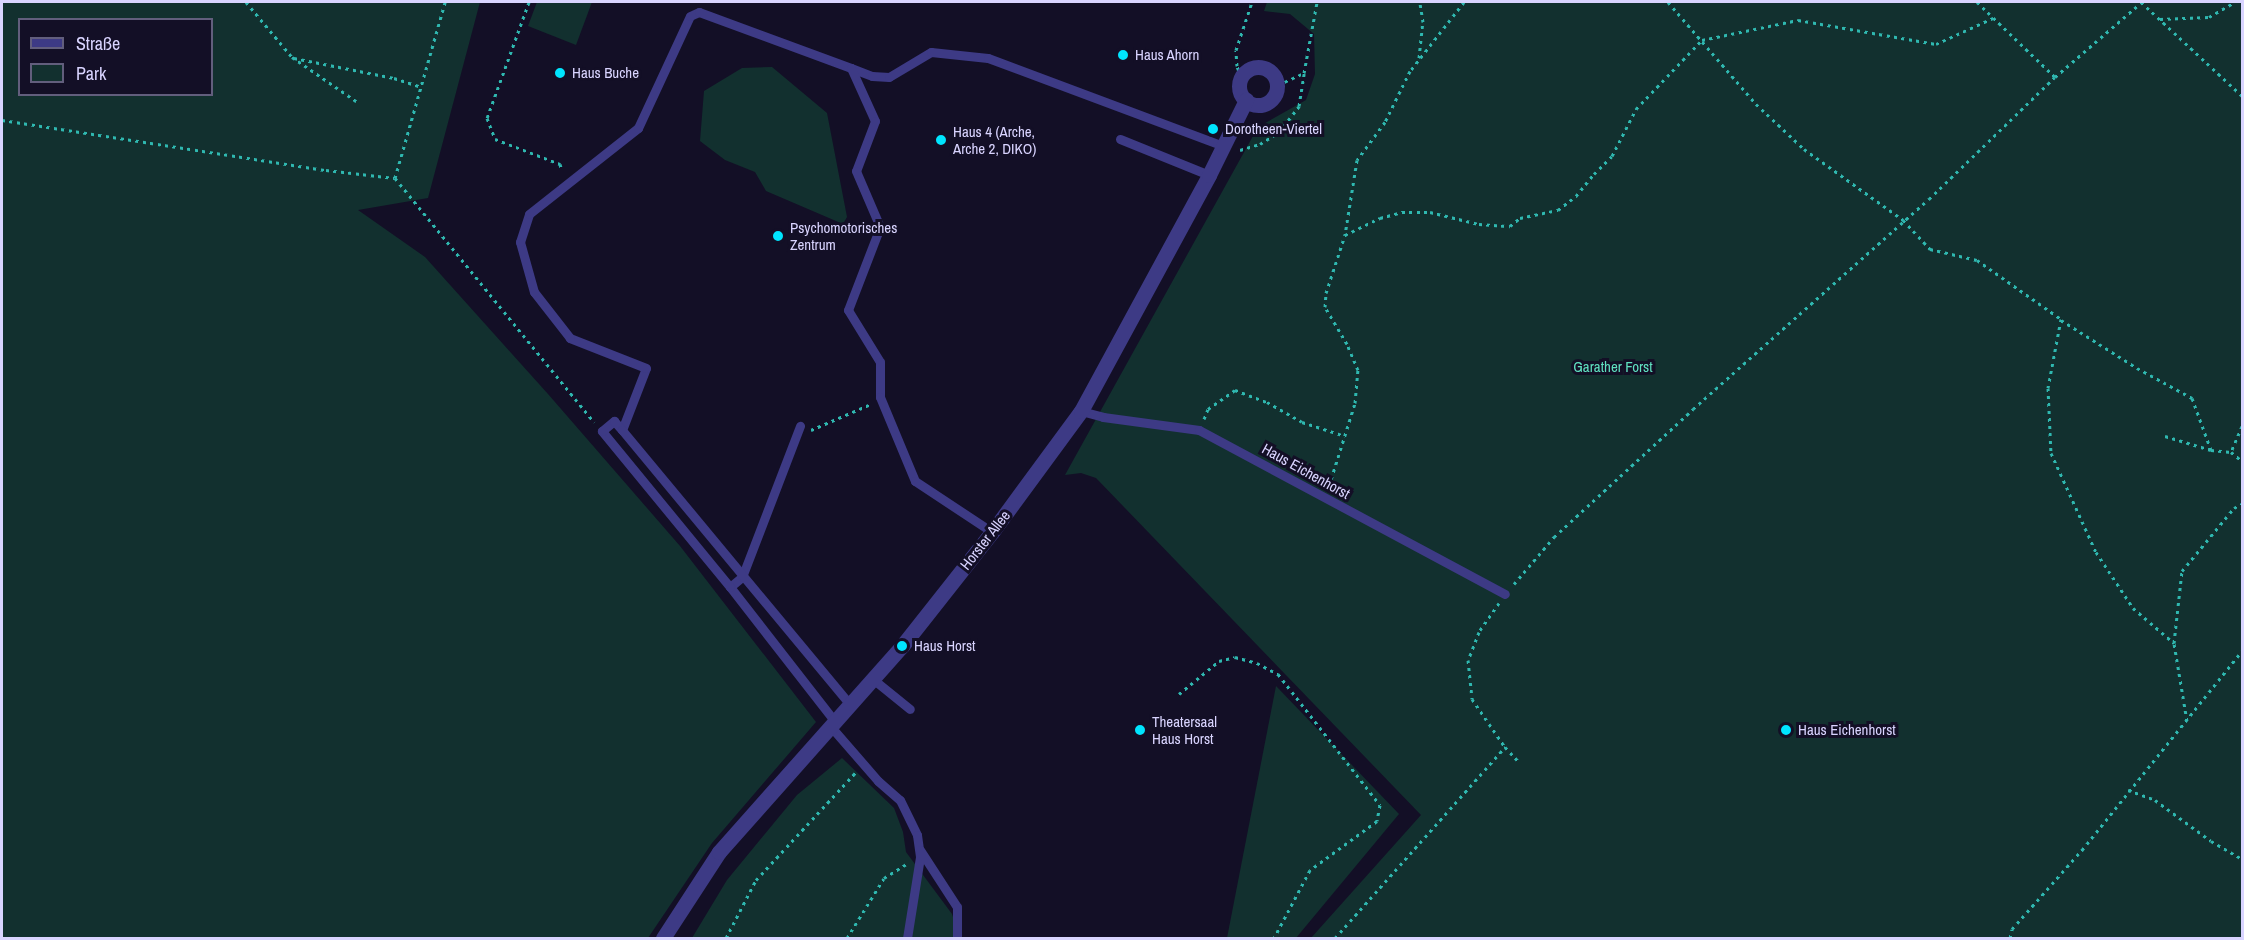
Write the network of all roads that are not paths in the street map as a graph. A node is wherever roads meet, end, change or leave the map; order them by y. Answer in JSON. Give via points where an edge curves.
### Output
{"nodes":[{"id":1,"x":851,"y":68,"type":"junction"},
{"id":2,"x":1245,"y":100,"type":"junction"},
{"id":3,"x":1120,"y":139,"type":"dead end"},
{"id":4,"x":1223,"y":146,"type":"junction"},
{"id":5,"x":1209,"y":175,"type":"junction"},
{"id":6,"x":1081,"y":411,"type":"junction"},
{"id":7,"x":800,"y":426,"type":"dead end"},
{"id":8,"x":622,"y":430,"type":"junction"},
{"id":9,"x":992,"y":532,"type":"junction"},
{"id":10,"x":742,"y":577,"type":"junction"},
{"id":11,"x":730,"y":587,"type":"junction"},
{"id":12,"x":1505,"y":594,"type":"road end"},
{"id":13,"x":874,"y":680,"type":"junction"},
{"id":14,"x":851,"y":706,"type":"junction"},
{"id":15,"x":910,"y":709,"type":"dead end"},
{"id":16,"x":834,"y":725,"type":"junction"},
{"id":17,"x":920,"y":854,"type":"junction"},
{"id":18,"x":663,"y":939,"type":"edge"},
{"id":19,"x":907,"y":939,"type":"edge"},
{"id":20,"x":957,"y":939,"type":"edge"}],
"edges":[{"from":1,"to":4,"type":"lane","via":[[889,77],[931,52],[988,58]]},
{"from":1,"to":8,"type":"lane","via":[[699,12],[690,16],[638,128],[528,214],[520,243],[534,291],[570,338],[646,368]]},
{"from":1,"to":9,"type":"lane","via":[[875,121],[856,171],[880,227],[848,310],[880,362],[881,400],[915,482]]},
{"from":2,"to":2,"type":"street","via":[[1257,105],[1269,102],[1278,85],[1273,73],[1262,67],[1250,69],[1241,77],[1239,89]]},
{"from":2,"to":4,"type":"street","name":"Horster Allee"},
{"from":3,"to":5,"type":"lane"},
{"from":4,"to":5,"type":"street","name":"Horster Allee"},
{"from":5,"to":6,"type":"street","name":"Horster Allee"},
{"from":6,"to":9,"type":"street","name":"Horster Allee"},
{"from":6,"to":12,"type":"lane","name":"Haus Eichenhorst","via":[[1199,430]]},
{"from":7,"to":10,"type":"lane"},
{"from":8,"to":10,"type":"lane"},
{"from":8,"to":11,"type":"lane","via":[[614,421],[602,431]]},
{"from":9,"to":13,"type":"street","name":"Horster Allee"},
{"from":10,"to":11,"type":"lane"},
{"from":10,"to":14,"type":"lane"},
{"from":11,"to":16,"type":"lane"},
{"from":13,"to":14,"type":"street","name":"Horster Allee"},
{"from":13,"to":15,"type":"lane"},
{"from":14,"to":16,"type":"street","name":"Horster Allee"},
{"from":16,"to":17,"type":"lane","via":[[900,800],[917,835]]},
{"from":16,"to":18,"type":"street","name":"Horster Allee","via":[[719,852]]},
{"from":17,"to":19,"type":"lane"},
{"from":17,"to":20,"type":"lane","via":[[957,907]]}]}
